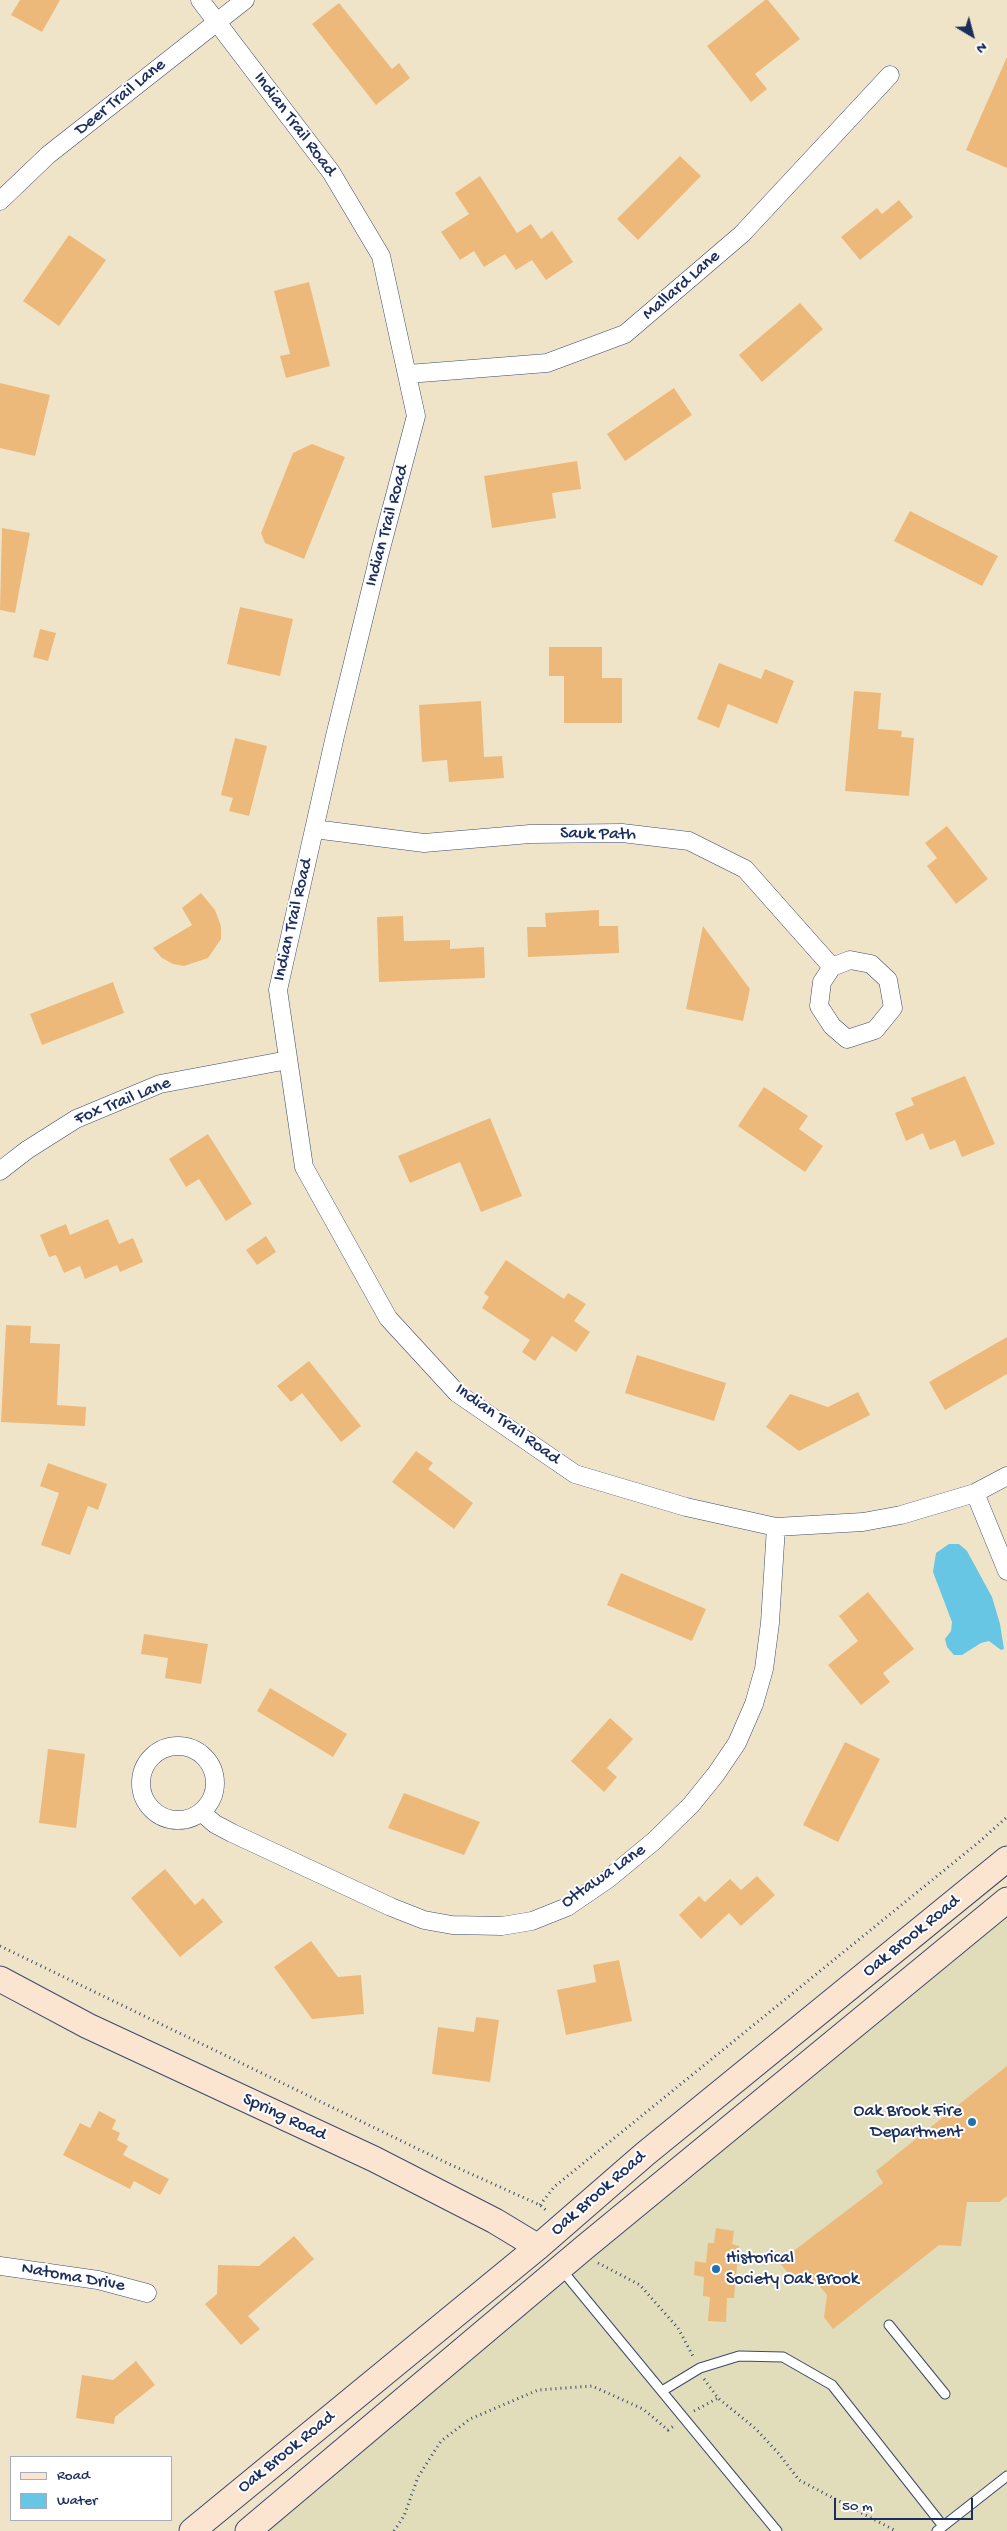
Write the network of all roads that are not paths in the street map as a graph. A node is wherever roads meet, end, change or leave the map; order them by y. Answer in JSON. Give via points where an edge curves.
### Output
{"nodes":[{"id":1,"x":200,"y":0,"type":"edge"},
{"id":2,"x":245,"y":0,"type":"edge"},
{"id":3,"x":217,"y":21,"type":"junction"},
{"id":4,"x":890,"y":75,"type":"dead end"},
{"id":5,"x":0,"y":201,"type":"edge"},
{"id":6,"x":408,"y":374,"type":"junction"},
{"id":7,"x":314,"y":829,"type":"junction"},
{"id":8,"x":832,"y":967,"type":"junction"},
{"id":9,"x":288,"y":1060,"type":"junction"},
{"id":10,"x":0,"y":1171,"type":"edge"},
{"id":11,"x":1007,"y":1476,"type":"edge"},
{"id":12,"x":975,"y":1494,"type":"junction"},
{"id":13,"x":776,"y":1527,"type":"junction"},
{"id":14,"x":1007,"y":1571,"type":"edge"},
{"id":15,"x":201,"y":1812,"type":"junction"},
{"id":16,"x":1007,"y":1860,"type":"edge"},
{"id":17,"x":1007,"y":1900,"type":"edge"},
{"id":18,"x":0,"y":1979,"type":"edge"},
{"id":19,"x":538,"y":2246,"type":"junction"},
{"id":20,"x":0,"y":2266,"type":"edge"},
{"id":21,"x":561,"y":2268,"type":"junction"},
{"id":22,"x":147,"y":2293,"type":"dead end"},
{"id":23,"x":889,"y":2325,"type":"dead end"},
{"id":24,"x":662,"y":2391,"type":"junction"},
{"id":25,"x":945,"y":2394,"type":"dead end"},
{"id":26,"x":1007,"y":2476,"type":"edge"},
{"id":27,"x":940,"y":2529,"type":"edge"},
{"id":28,"x":192,"y":2531,"type":"edge"},
{"id":29,"x":248,"y":2531,"type":"edge"},
{"id":30,"x":777,"y":2531,"type":"edge"}],
"edges":[{"from":1,"to":3,"type":"street","name":"Indian Trail Road"},
{"from":2,"to":3,"type":"street","name":"Deer Trail Lane"},
{"from":3,"to":5,"type":"street","name":"Deer Trail Lane","via":[[48,156]]},
{"from":3,"to":6,"type":"street","name":"Indian Trail Road","via":[[331,172],[381,256]]},
{"from":4,"to":6,"type":"street","name":"Mallard Lane","via":[[742,234],[625,334],[547,363]]},
{"from":6,"to":7,"type":"street","name":"Indian Trail Road","via":[[416,416]]},
{"from":7,"to":8,"type":"street","name":"Sauk Path","via":[[424,843],[530,834],[622,833],[689,841],[745,869]]},
{"from":7,"to":9,"type":"street","name":"Indian Trail Road","via":[[278,990]]},
{"from":8,"to":8,"type":"street","via":[[822,982],[820,1006],[832,1026],[847,1039],[875,1030],[893,1008],[888,980],[871,964],[850,960]]},
{"from":9,"to":10,"type":"street","name":"Fox Trail Lane","via":[[160,1084],[76,1119]]},
{"from":9,"to":13,"type":"street","name":"Indian Trail Road","via":[[304,1167],[388,1318],[457,1392],[575,1474],[686,1506]]},
{"from":11,"to":12,"type":"street","name":"Indian Trail Road"},
{"from":12,"to":13,"type":"street","name":"Indian Trail Road","via":[[918,1511],[863,1522]]},
{"from":12,"to":14,"type":"street"},
{"from":13,"to":15,"type":"street","name":"Ottawa Lane","via":[[764,1669],[754,1704],[737,1743],[691,1805],[654,1841],[567,1907],[532,1921],[502,1926],[424,1920],[232,1833]]},
{"from":15,"to":15,"type":"street","via":[[210,1802],[214,1790],[215,1777],[211,1765],[203,1755],[186,1747],[167,1748],[155,1754],[142,1773],[143,1796],[149,1806],[168,1819],[180,1820]]},
{"from":16,"to":19,"type":"main road","name":"Oak Brook Road","via":[[645,2154]]},
{"from":17,"to":21,"type":"main road","name":"Oak Brook Road"},
{"from":18,"to":19,"type":"main road","name":"Spring Road","via":[[88,2026],[374,2159]]},
{"from":19,"to":21,"type":"street","name":"Spring Road"},
{"from":19,"to":28,"type":"main road","name":"Oak Brook Road"},
{"from":20,"to":22,"type":"street","name":"Natoma Drive","via":[[98,2280]]},
{"from":21,"to":24,"type":"lane"},
{"from":21,"to":29,"type":"main road","name":"Oak Brook Road"},
{"from":23,"to":25,"type":"lane"},
{"from":24,"to":27,"type":"lane","via":[[700,2368],[739,2356],[783,2357],[832,2385]]},
{"from":24,"to":30,"type":"lane"},
{"from":26,"to":27,"type":"lane"}]}
